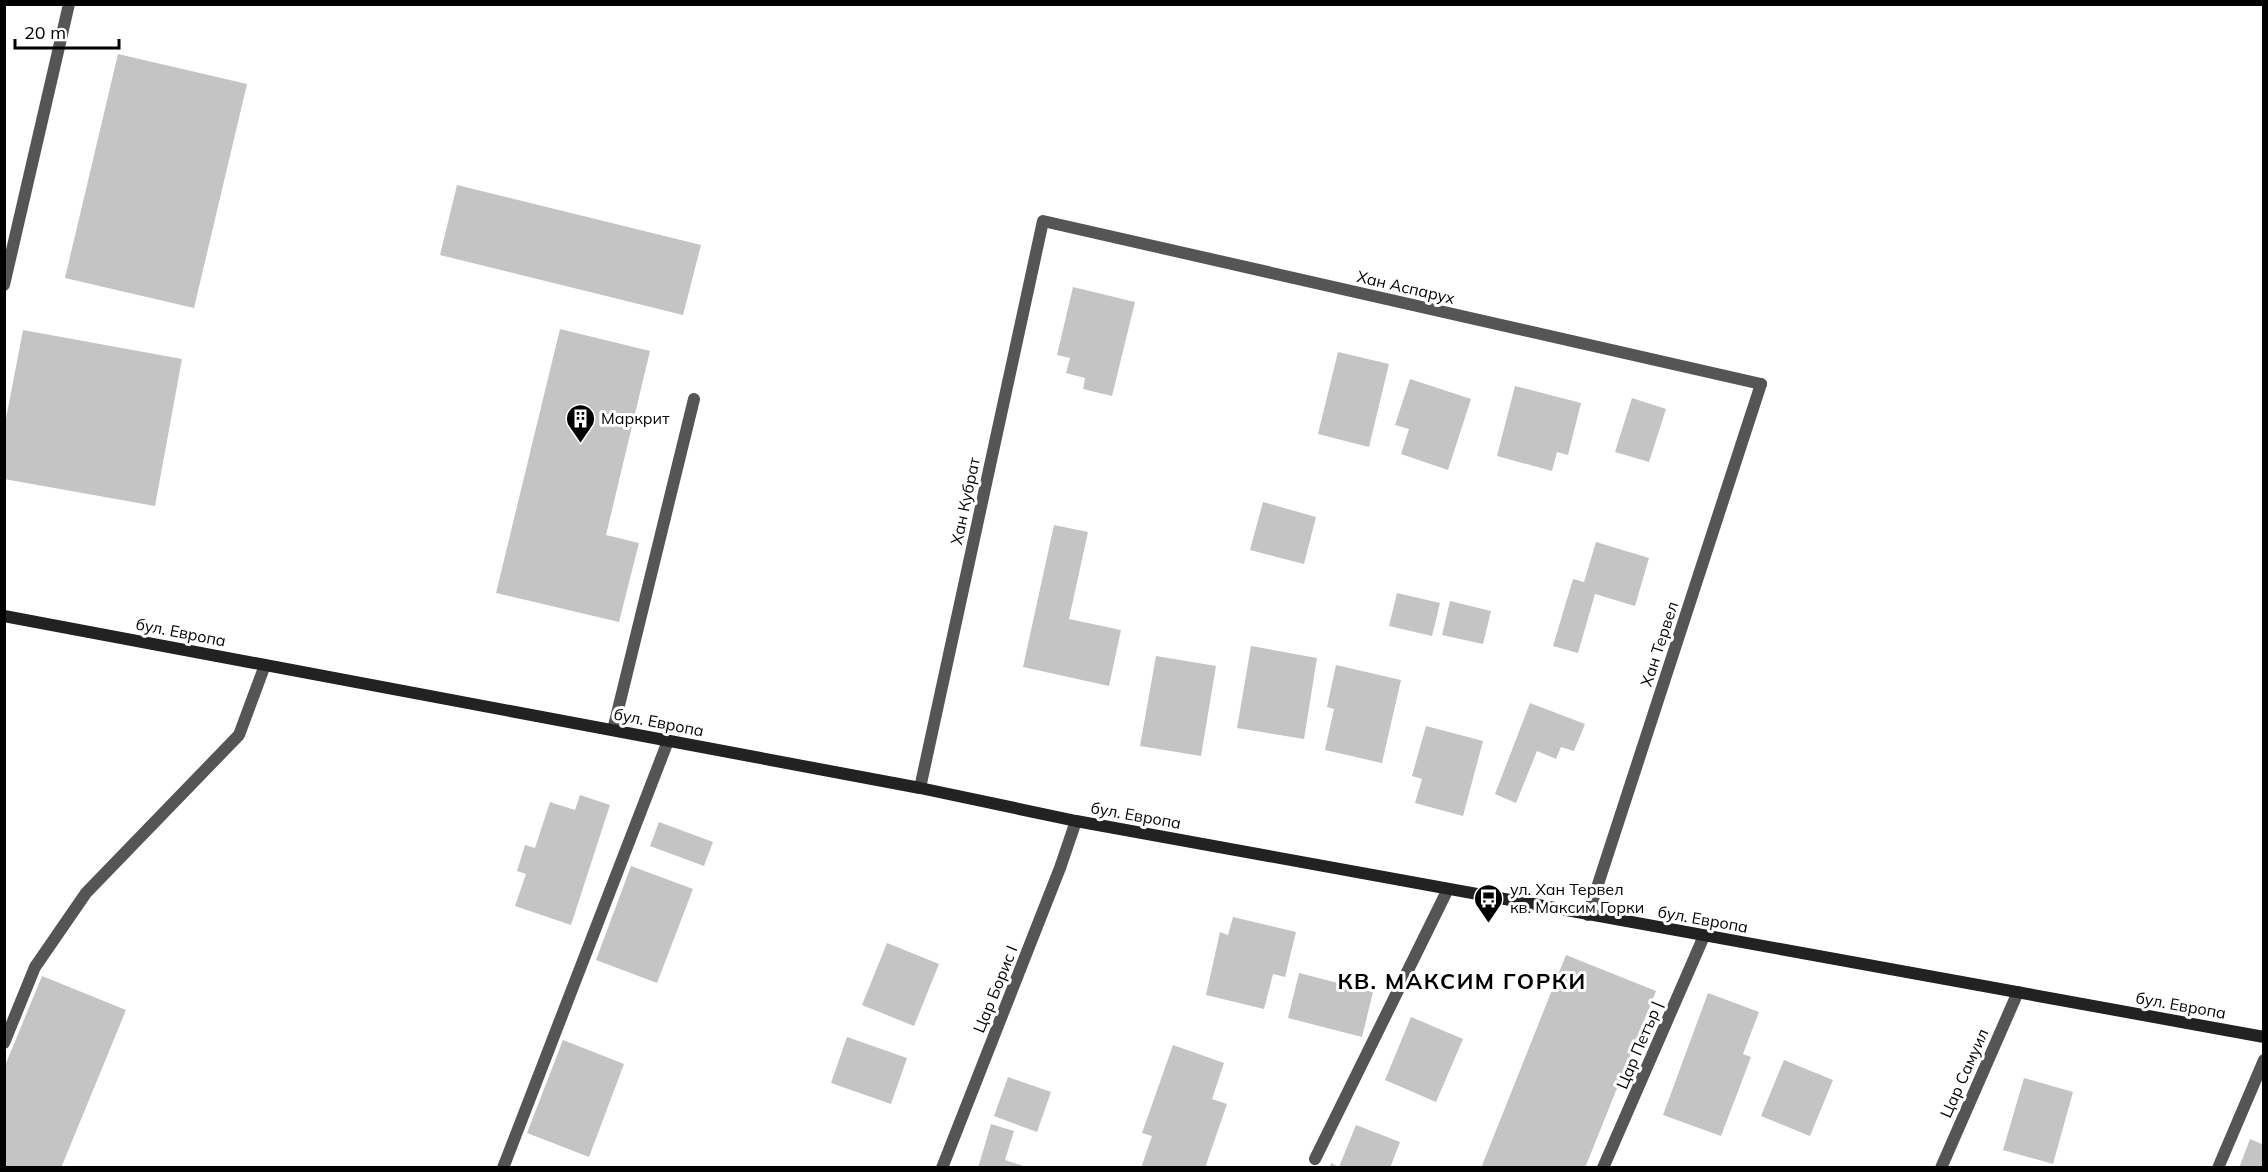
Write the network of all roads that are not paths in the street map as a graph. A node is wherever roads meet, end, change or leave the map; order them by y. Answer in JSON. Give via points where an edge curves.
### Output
{"nodes":[{"id":1,"x":69,"y":4,"type":"edge"},
{"id":2,"x":1043,"y":221,"type":"joint"},
{"id":3,"x":4,"y":285,"type":"edge"},
{"id":4,"x":1761,"y":384,"type":"joint"},
{"id":5,"x":694,"y":399,"type":"dead end"},
{"id":6,"x":4,"y":616,"type":"edge"},
{"id":7,"x":264,"y":665,"type":"junction"},
{"id":8,"x":613,"y":730,"type":"junction"},
{"id":9,"x":668,"y":741,"type":"junction"},
{"id":10,"x":920,"y":788,"type":"junction"},
{"id":11,"x":1076,"y":821,"type":"junction"},
{"id":12,"x":1448,"y":889,"type":"junction"},
{"id":13,"x":1588,"y":915,"type":"junction"},
{"id":14,"x":1704,"y":936,"type":"junction"},
{"id":15,"x":2018,"y":992,"type":"junction"},
{"id":16,"x":2264,"y":1037,"type":"edge"},
{"id":17,"x":4,"y":1043,"type":"edge"},
{"id":18,"x":2264,"y":1060,"type":"edge"},
{"id":19,"x":1315,"y":1159,"type":"dead end"},
{"id":20,"x":503,"y":1167,"type":"edge"},
{"id":21,"x":942,"y":1167,"type":"edge"},
{"id":22,"x":1603,"y":1167,"type":"edge"},
{"id":23,"x":1941,"y":1167,"type":"edge"},
{"id":24,"x":2218,"y":1167,"type":"edge"}],
"edges":[{"from":1,"to":3,"type":"street"},
{"from":2,"to":4,"type":"street","name":"Хан Аспарух"},
{"from":2,"to":10,"type":"street","name":"Хан Кубрат"},
{"from":4,"to":13,"type":"street","name":"Хан Тервел"},
{"from":5,"to":8,"type":"street"},
{"from":6,"to":7,"type":"street","name":"бул. Европа"},
{"from":7,"to":8,"type":"street","name":"бул. Европа"},
{"from":7,"to":17,"type":"street","via":[[239,735],[86,893],[35,967]]},
{"from":8,"to":9,"type":"street","name":"бул. Европа"},
{"from":9,"to":10,"type":"street","name":"бул. Европа"},
{"from":9,"to":20,"type":"street"},
{"from":10,"to":11,"type":"street","name":"бул. Европа"},
{"from":11,"to":12,"type":"street","name":"бул. Европа"},
{"from":11,"to":21,"type":"street","name":"Цар Борис I"},
{"from":12,"to":13,"type":"street","name":"бул. Европа"},
{"from":12,"to":19,"type":"street"},
{"from":13,"to":14,"type":"street","name":"бул. Европа"},
{"from":14,"to":15,"type":"street","name":"бул. Европа"},
{"from":14,"to":22,"type":"street","name":"Цар Петър |"},
{"from":15,"to":16,"type":"street","name":"бул. Европа"},
{"from":15,"to":23,"type":"street","name":"Цар Самуил"},
{"from":18,"to":24,"type":"street"}]}
